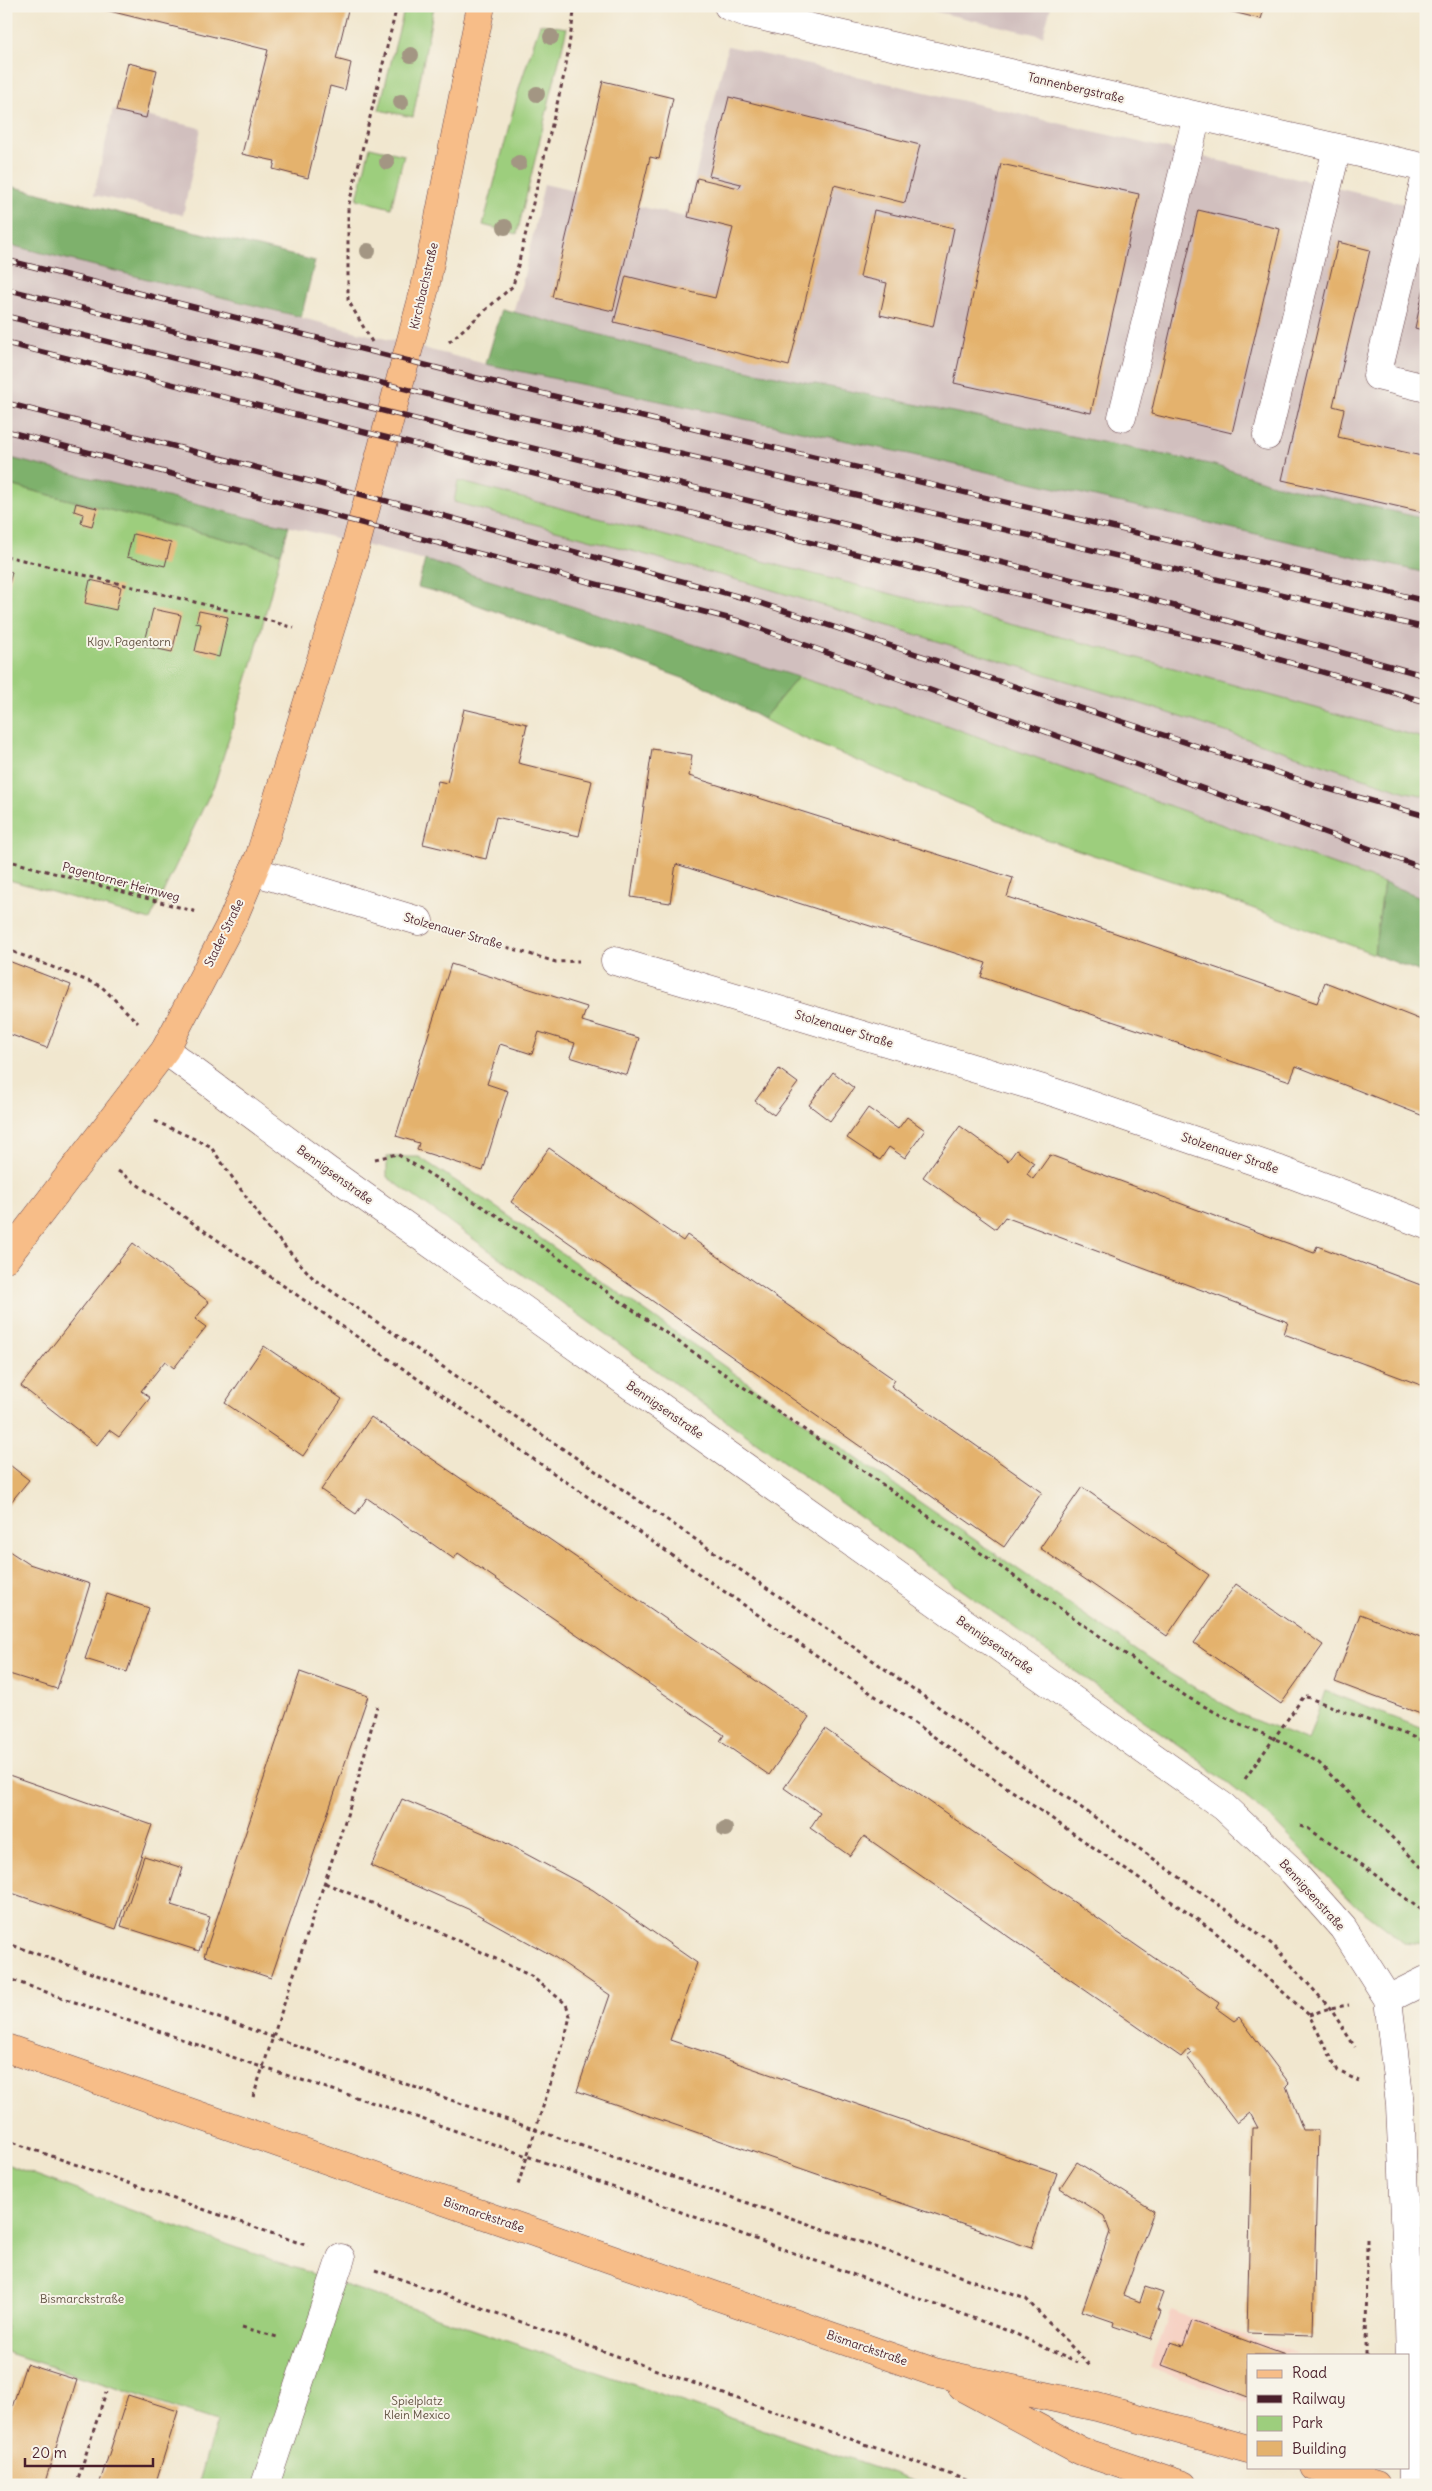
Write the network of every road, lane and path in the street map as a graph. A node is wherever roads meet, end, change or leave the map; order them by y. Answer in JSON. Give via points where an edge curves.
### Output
{"nodes":[{"id":1,"x":397,"y":6,"type":"edge"},
{"id":2,"x":481,"y":6,"type":"edge"},
{"id":3,"x":575,"y":6,"type":"edge"},
{"id":4,"x":728,"y":6,"type":"edge"},
{"id":5,"x":1197,"y":116,"type":"junction"},
{"id":6,"x":1337,"y":148,"type":"junction"},
{"id":7,"x":1426,"y":168,"type":"edge"},
{"id":8,"x":1426,"y":175,"type":"edge"},
{"id":9,"x":448,"y":343,"type":"dead end"},
{"id":10,"x":398,"y":388,"type":"junction"},
{"id":11,"x":1426,"y":388,"type":"edge"},
{"id":12,"x":1122,"y":417,"type":"dead end"},
{"id":13,"x":1268,"y":436,"type":"dead end"},
{"id":14,"x":6,"y":556,"type":"edge"},
{"id":15,"x":351,"y":562,"type":"joint"},
{"id":16,"x":328,"y":638,"type":"junction"},
{"id":17,"x":6,"y":860,"type":"edge"},
{"id":18,"x":253,"y":871,"type":"junction"},
{"id":19,"x":232,"y":921,"type":"junction"},
{"id":20,"x":420,"y":921,"type":"joint"},
{"id":21,"x":6,"y":949,"type":"edge"},
{"id":22,"x":615,"y":961,"type":"joint"},
{"id":23,"x":165,"y":1050,"type":"junction"},
{"id":24,"x":124,"y":1104,"type":"junction"},
{"id":25,"x":88,"y":1150,"type":"junction"},
{"id":26,"x":327,"y":1170,"type":"junction"},
{"id":27,"x":1426,"y":1225,"type":"edge"},
{"id":28,"x":6,"y":1258,"type":"edge"},
{"id":29,"x":377,"y":1706,"type":"dead end"},
{"id":30,"x":1275,"y":1738,"type":"junction"},
{"id":31,"x":1426,"y":1742,"type":"edge"},
{"id":32,"x":1224,"y":1807,"type":"junction"},
{"id":33,"x":1299,"y":1826,"type":"dead end"},
{"id":34,"x":1426,"y":1872,"type":"edge"},
{"id":35,"x":325,"y":1883,"type":"junction"},
{"id":36,"x":1426,"y":1914,"type":"edge"},
{"id":37,"x":6,"y":1942,"type":"edge"},
{"id":38,"x":6,"y":1978,"type":"edge"},
{"id":39,"x":1426,"y":1980,"type":"edge"},
{"id":40,"x":1388,"y":1999,"type":"junction"},
{"id":41,"x":1330,"y":2008,"type":"junction"},
{"id":42,"x":1309,"y":2015,"type":"junction"},
{"id":43,"x":274,"y":2037,"type":"junction"},
{"id":44,"x":6,"y":2048,"type":"edge"},
{"id":45,"x":1359,"y":2056,"type":"dead end"},
{"id":46,"x":264,"y":2068,"type":"junction"},
{"id":47,"x":1361,"y":2073,"type":"dead end"},
{"id":48,"x":241,"y":2130,"type":"junction"},
{"id":49,"x":536,"y":2130,"type":"junction"},
{"id":50,"x":6,"y":2140,"type":"edge"},
{"id":51,"x":527,"y":2156,"type":"junction"},
{"id":52,"x":506,"y":2223,"type":"junction"},
{"id":53,"x":341,"y":2258,"type":"junction"},
{"id":54,"x":1410,"y":2354,"type":"edge"},
{"id":55,"x":1410,"y":2364,"type":"edge"},
{"id":56,"x":934,"y":2372,"type":"junction"},
{"id":57,"x":106,"y":2392,"type":"dead end"},
{"id":58,"x":1247,"y":2449,"type":"edge"},
{"id":59,"x":1318,"y":2468,"type":"edge"},
{"id":60,"x":76,"y":2485,"type":"edge"},
{"id":61,"x":265,"y":2485,"type":"edge"},
{"id":62,"x":980,"y":2485,"type":"edge"},
{"id":63,"x":1182,"y":2485,"type":"edge"},
{"id":64,"x":1376,"y":2485,"type":"edge"},
{"id":65,"x":1413,"y":2485,"type":"edge"}],
"edges":[{"from":1,"to":10,"type":"path","via":[[348,208],[348,300]]},
{"from":2,"to":10,"type":"main road","name":"Kirchbachstraße","via":[[425,288]]},
{"from":3,"to":9,"type":"path","via":[[565,71],[513,286]]},
{"from":4,"to":5,"type":"street","name":"Tannenbergstraße"},
{"from":5,"to":6,"type":"street","name":"Tannenbergstraße"},
{"from":5,"to":12,"type":"street"},
{"from":6,"to":7,"type":"street","name":"Tannenbergstraße"},
{"from":6,"to":13,"type":"street"},
{"from":8,"to":11,"type":"street","via":[[1376,376]]},
{"from":10,"to":15,"type":"main road","name":"Kirchbachstraße"},
{"from":14,"to":16,"type":"path","via":[[264,619]]},
{"from":15,"to":16,"type":"main road","name":"Stader Straße"},
{"from":16,"to":18,"type":"main road","name":"Stader Straße"},
{"from":17,"to":19,"type":"path","name":"Pagentorner Heimweg"},
{"from":18,"to":19,"type":"main road","name":"Stader Straße"},
{"from":18,"to":20,"type":"street","name":"Stolzenauer Straße"},
{"from":19,"to":23,"type":"main road","name":"Stader Straße"},
{"from":20,"to":22,"type":"path","name":"Stolzenauer Straße","via":[[556,962]]},
{"from":21,"to":23,"type":"path","via":[[101,986]]},
{"from":22,"to":27,"type":"street","name":"Stolzenauer Straße","via":[[1056,1093],[1280,1170]]},
{"from":23,"to":24,"type":"main road","name":"Stader Straße"},
{"from":23,"to":26,"type":"street","name":"Bennigsenstraße"},
{"from":24,"to":25,"type":"main road","name":"Stader Straße"},
{"from":24,"to":41,"type":"path","via":[[210,1146],[269,1229],[314,1279],[868,1658],[1253,1929],[1274,1946]]},
{"from":25,"to":28,"type":"main road","name":"Stader Straße"},
{"from":25,"to":42,"type":"path","via":[[1214,1931]]},
{"from":26,"to":30,"type":"path","via":[[397,1154],[515,1228],[1187,1697],[1224,1717]]},
{"from":26,"to":32,"type":"street","name":"Bennigsenstraße"},
{"from":29,"to":35,"type":"path","via":[[355,1791]]},
{"from":30,"to":31,"type":"path","via":[[1304,1696]]},
{"from":30,"to":32,"type":"path"},
{"from":30,"to":34,"type":"path","via":[[1319,1763]]},
{"from":32,"to":40,"type":"street","name":"Bennigsenstraße","via":[[1293,1872],[1343,1928]]},
{"from":33,"to":36,"type":"path","via":[[1364,1867]]},
{"from":35,"to":43,"type":"path"},
{"from":35,"to":49,"type":"path","via":[[440,1932],[531,1976],[566,2004],[569,2023]]},
{"from":37,"to":43,"type":"path"},
{"from":38,"to":46,"type":"path"},
{"from":39,"to":40,"type":"street"},
{"from":40,"to":54,"type":"street","name":"Bennigsenstraße","via":[[1400,2105]]},
{"from":41,"to":42,"type":"path"},
{"from":41,"to":45,"type":"path"},
{"from":42,"to":47,"type":"path","via":[[1338,2072],[1359,2081]]},
{"from":43,"to":46,"type":"path"},
{"from":43,"to":49,"type":"path"},
{"from":44,"to":48,"type":"main road","name":"Bismarckstraße"},
{"from":46,"to":48,"type":"path"},
{"from":46,"to":51,"type":"path"},
{"from":48,"to":52,"type":"main road","name":"Bismarckstraße"},
{"from":49,"to":51,"type":"path"},
{"from":49,"to":51,"type":"path","via":[[1026,2299],[1098,2374],[1014,2333]]},
{"from":50,"to":53,"type":"path"},
{"from":51,"to":52,"type":"path"},
{"from":52,"to":56,"type":"main road","name":"Bismarckstraße"},
{"from":53,"to":61,"type":"street"},
{"from":53,"to":62,"type":"path"},
{"from":55,"to":65,"type":"street","name":"Bennigsenstraße"},
{"from":56,"to":58,"type":"main road","name":"Bismarckstraße","via":[[1097,2407]]},
{"from":56,"to":63,"type":"main road","name":"Bismarckstraße","via":[[1082,2451]]},
{"from":57,"to":60,"type":"path"},
{"from":59,"to":64,"type":"main road"}]}
